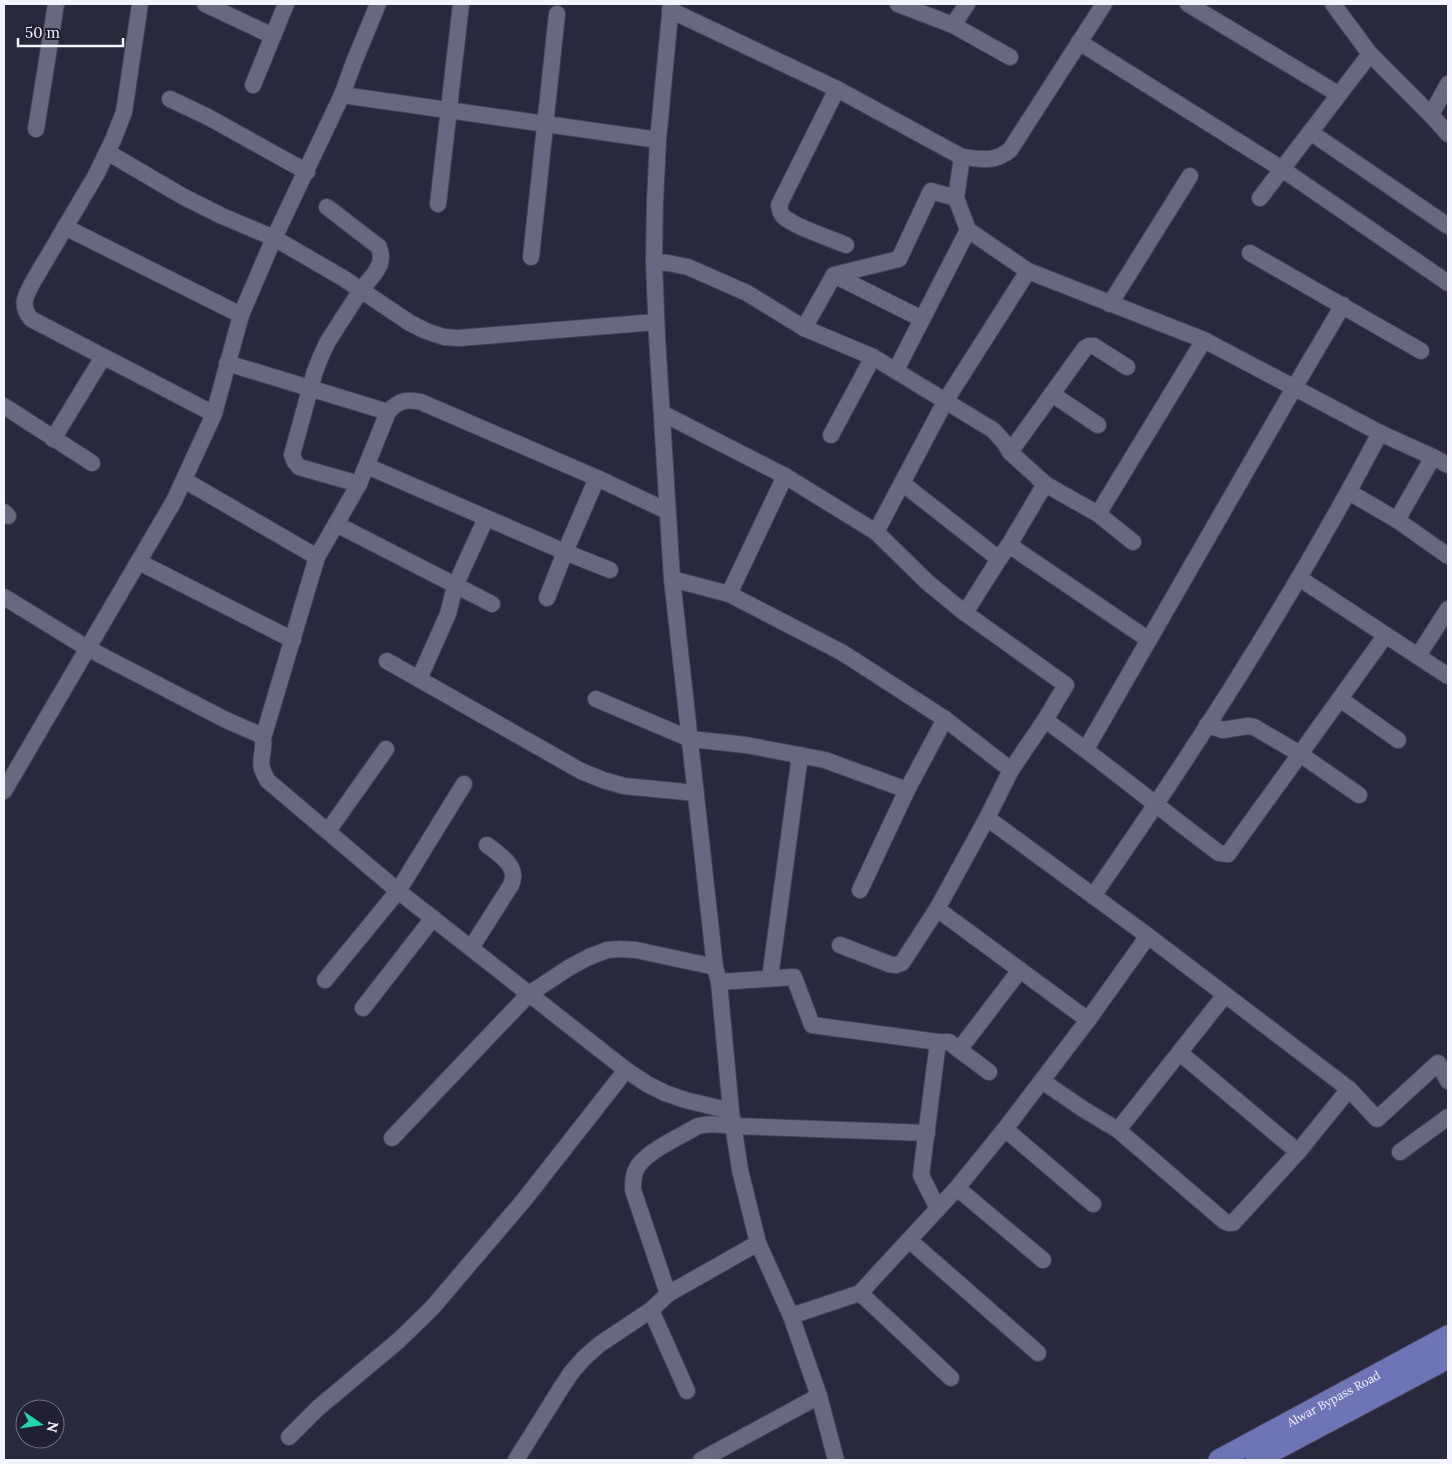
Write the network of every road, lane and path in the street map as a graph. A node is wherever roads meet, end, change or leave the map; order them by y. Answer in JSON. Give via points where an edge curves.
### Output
{"nodes":[{"id":1,"x":56,"y":4,"type":"edge"},
{"id":2,"x":140,"y":4,"type":"edge"},
{"id":3,"x":205,"y":4,"type":"edge"},
{"id":4,"x":286,"y":4,"type":"edge"},
{"id":5,"x":378,"y":4,"type":"edge"},
{"id":6,"x":461,"y":4,"type":"edge"},
{"id":7,"x":898,"y":4,"type":"edge"},
{"id":8,"x":967,"y":4,"type":"edge"},
{"id":9,"x":1104,"y":4,"type":"edge"},
{"id":10,"x":1188,"y":4,"type":"edge"},
{"id":11,"x":1333,"y":4,"type":"edge"},
{"id":12,"x":670,"y":7,"type":"edge"},
{"id":13,"x":557,"y":14,"type":"dead end"},
{"id":14,"x":953,"y":25,"type":"junction"},
{"id":15,"x":273,"y":36,"type":"junction"},
{"id":16,"x":1079,"y":42,"type":"junction"},
{"id":17,"x":1370,"y":54,"type":"junction"},
{"id":18,"x":1010,"y":57,"type":"dead end"},
{"id":19,"x":1448,"y":84,"type":"edge"},
{"id":20,"x":253,"y":86,"type":"dead end"},
{"id":21,"x":837,"y":89,"type":"junction"},
{"id":22,"x":1338,"y":94,"type":"junction"},
{"id":23,"x":342,"y":95,"type":"junction"},
{"id":24,"x":170,"y":99,"type":"dead end"},
{"id":25,"x":448,"y":111,"type":"junction"},
{"id":26,"x":1431,"y":114,"type":"junction"},
{"id":27,"x":544,"y":124,"type":"junction"},
{"id":28,"x":36,"y":129,"type":"dead end"},
{"id":29,"x":1310,"y":132,"type":"junction"},
{"id":30,"x":1448,"y":134,"type":"edge"},
{"id":31,"x":658,"y":140,"type":"junction"},
{"id":32,"x":107,"y":152,"type":"junction"},
{"id":33,"x":962,"y":156,"type":"junction"},
{"id":34,"x":1282,"y":169,"type":"junction"},
{"id":35,"x":307,"y":172,"type":"junction"},
{"id":36,"x":1190,"y":176,"type":"dead end"},
{"id":37,"x":956,"y":198,"type":"junction"},
{"id":38,"x":1260,"y":198,"type":"dead end"},
{"id":39,"x":438,"y":204,"type":"dead end"},
{"id":40,"x":327,"y":206,"type":"dead end"},
{"id":41,"x":1448,"y":226,"type":"edge"},
{"id":42,"x":65,"y":227,"type":"junction"},
{"id":43,"x":968,"y":230,"type":"junction"},
{"id":44,"x":274,"y":238,"type":"junction"},
{"id":45,"x":846,"y":246,"type":"dead end"},
{"id":46,"x":1250,"y":253,"type":"dead end"},
{"id":47,"x":531,"y":257,"type":"dead end"},
{"id":48,"x":654,"y":262,"type":"junction"},
{"id":49,"x":1028,"y":271,"type":"junction"},
{"id":50,"x":834,"y":275,"type":"junction"},
{"id":51,"x":1448,"y":283,"type":"edge"},
{"id":52,"x":361,"y":290,"type":"junction"},
{"id":53,"x":1110,"y":304,"type":"junction"},
{"id":54,"x":1343,"y":305,"type":"junction"},
{"id":55,"x":241,"y":315,"type":"junction"},
{"id":56,"x":922,"y":319,"type":"junction"},
{"id":57,"x":656,"y":322,"type":"junction"},
{"id":58,"x":804,"y":328,"type":"junction"},
{"id":59,"x":1204,"y":340,"type":"junction"},
{"id":60,"x":1421,"y":351,"type":"dead end"},
{"id":61,"x":103,"y":356,"type":"junction"},
{"id":62,"x":873,"y":357,"type":"junction"},
{"id":63,"x":227,"y":363,"type":"junction"},
{"id":64,"x":1127,"y":367,"type":"dead end"},
{"id":65,"x":896,"y":370,"type":"junction"},
{"id":66,"x":1294,"y":388,"type":"junction"},
{"id":67,"x":310,"y":389,"type":"junction"},
{"id":68,"x":1052,"y":394,"type":"junction"},
{"id":69,"x":946,"y":400,"type":"junction"},
{"id":70,"x":4,"y":406,"type":"edge"},
{"id":71,"x":388,"y":412,"type":"junction"},
{"id":72,"x":662,"y":413,"type":"junction"},
{"id":73,"x":214,"y":414,"type":"junction"},
{"id":74,"x":1098,"y":425,"type":"dead end"},
{"id":75,"x":1380,"y":433,"type":"junction"},
{"id":76,"x":831,"y":435,"type":"dead end"},
{"id":77,"x":53,"y":439,"type":"junction"},
{"id":78,"x":1010,"y":452,"type":"junction"},
{"id":79,"x":1433,"y":457,"type":"junction"},
{"id":80,"x":92,"y":463,"type":"dead end"},
{"id":81,"x":1448,"y":465,"type":"edge"},
{"id":82,"x":367,"y":466,"type":"junction"},
{"id":83,"x":785,"y":476,"type":"junction"},
{"id":84,"x":597,"y":478,"type":"junction"},
{"id":85,"x":184,"y":480,"type":"junction"},
{"id":86,"x":902,"y":483,"type":"junction"},
{"id":87,"x":359,"y":484,"type":"junction"},
{"id":88,"x":1045,"y":484,"type":"junction"},
{"id":89,"x":1349,"y":492,"type":"junction"},
{"id":90,"x":668,"y":511,"type":"junction"},
{"id":91,"x":1098,"y":514,"type":"junction"},
{"id":92,"x":486,"y":518,"type":"junction"},
{"id":93,"x":1397,"y":520,"type":"junction"},
{"id":94,"x":336,"y":524,"type":"junction"},
{"id":95,"x":876,"y":532,"type":"junction"},
{"id":96,"x":1133,"y":542,"type":"dead end"},
{"id":97,"x":1009,"y":545,"type":"junction"},
{"id":98,"x":565,"y":552,"type":"junction"},
{"id":99,"x":1448,"y":556,"type":"edge"},
{"id":100,"x":317,"y":557,"type":"junction"},
{"id":101,"x":999,"y":558,"type":"junction"},
{"id":102,"x":139,"y":562,"type":"junction"},
{"id":103,"x":610,"y":570,"type":"dead end"},
{"id":104,"x":1300,"y":578,"type":"junction"},
{"id":105,"x":672,"y":579,"type":"junction"},
{"id":106,"x":455,"y":586,"type":"junction"},
{"id":107,"x":729,"y":594,"type":"junction"},
{"id":108,"x":4,"y":597,"type":"edge"},
{"id":109,"x":547,"y":598,"type":"dead end"},
{"id":110,"x":492,"y":604,"type":"dead end"},
{"id":111,"x":1448,"y":609,"type":"edge"},
{"id":112,"x":965,"y":613,"type":"junction"},
{"id":113,"x":1385,"y":636,"type":"junction"},
{"id":114,"x":293,"y":640,"type":"junction"},
{"id":115,"x":1149,"y":640,"type":"junction"},
{"id":116,"x":87,"y":648,"type":"junction"},
{"id":117,"x":1418,"y":656,"type":"junction"},
{"id":118,"x":388,"y":661,"type":"dead end"},
{"id":119,"x":1448,"y":676,"type":"edge"},
{"id":120,"x":419,"y":679,"type":"junction"},
{"id":121,"x":1340,"y":698,"type":"junction"},
{"id":122,"x":596,"y":699,"type":"dead end"},
{"id":123,"x":945,"y":719,"type":"junction"},
{"id":124,"x":1045,"y":720,"type":"junction"},
{"id":125,"x":1207,"y":725,"type":"junction"},
{"id":126,"x":263,"y":738,"type":"junction"},
{"id":127,"x":690,"y":739,"type":"junction"},
{"id":128,"x":1398,"y":740,"type":"dead end"},
{"id":129,"x":386,"y":749,"type":"dead end"},
{"id":130,"x":1086,"y":749,"type":"junction"},
{"id":131,"x":1300,"y":754,"type":"junction"},
{"id":132,"x":800,"y":755,"type":"junction"},
{"id":133,"x":1012,"y":770,"type":"junction"},
{"id":134,"x":464,"y":784,"type":"dead end"},
{"id":135,"x":907,"y":790,"type":"junction"},
{"id":136,"x":4,"y":791,"type":"edge"},
{"id":137,"x":696,"y":793,"type":"junction"},
{"id":138,"x":1359,"y":795,"type":"dead end"},
{"id":139,"x":1156,"y":806,"type":"junction"},
{"id":140,"x":987,"y":818,"type":"junction"},
{"id":141,"x":328,"y":830,"type":"junction"},
{"id":142,"x":487,"y":845,"type":"dead end"},
{"id":143,"x":860,"y":890,"type":"dead end"},
{"id":144,"x":398,"y":891,"type":"junction"},
{"id":145,"x":1093,"y":896,"type":"junction"},
{"id":146,"x":937,"y":909,"type":"junction"},
{"id":147,"x":433,"y":918,"type":"junction"},
{"id":148,"x":1148,"y":936,"type":"junction"},
{"id":149,"x":840,"y":945,"type":"dead end"},
{"id":150,"x":471,"y":948,"type":"junction"},
{"id":151,"x":1020,"y":970,"type":"junction"},
{"id":152,"x":717,"y":975,"type":"junction"},
{"id":153,"x":770,"y":978,"type":"junction"},
{"id":154,"x":325,"y":980,"type":"dead end"},
{"id":155,"x":528,"y":994,"type":"junction"},
{"id":156,"x":1225,"y":995,"type":"junction"},
{"id":157,"x":363,"y":1008,"type":"dead end"},
{"id":158,"x":1088,"y":1020,"type":"junction"},
{"id":159,"x":938,"y":1042,"type":"junction"},
{"id":160,"x":960,"y":1050,"type":"junction"},
{"id":161,"x":1180,"y":1053,"type":"junction"},
{"id":162,"x":626,"y":1070,"type":"junction"},
{"id":163,"x":989,"y":1072,"type":"dead end"},
{"id":164,"x":1042,"y":1081,"type":"junction"},
{"id":165,"x":1448,"y":1081,"type":"edge"},
{"id":166,"x":1349,"y":1089,"type":"junction"},
{"id":167,"x":1448,"y":1117,"type":"edge"},
{"id":168,"x":732,"y":1118,"type":"junction"},
{"id":169,"x":1005,"y":1129,"type":"junction"},
{"id":170,"x":1118,"y":1130,"type":"junction"},
{"id":171,"x":927,"y":1133,"type":"junction"},
{"id":172,"x":392,"y":1138,"type":"dead end"},
{"id":173,"x":1298,"y":1152,"type":"junction"},
{"id":174,"x":1400,"y":1152,"type":"dead end"},
{"id":175,"x":957,"y":1188,"type":"junction"},
{"id":176,"x":1093,"y":1204,"type":"dead end"},
{"id":177,"x":938,"y":1209,"type":"junction"},
{"id":178,"x":909,"y":1240,"type":"junction"},
{"id":179,"x":758,"y":1242,"type":"junction"},
{"id":180,"x":1043,"y":1260,"type":"dead end"},
{"id":181,"x":860,"y":1293,"type":"junction"},
{"id":182,"x":668,"y":1294,"type":"junction"},
{"id":183,"x":651,"y":1310,"type":"junction"},
{"id":184,"x":791,"y":1316,"type":"junction"},
{"id":185,"x":1448,"y":1336,"type":"edge"},
{"id":186,"x":1038,"y":1353,"type":"dead end"},
{"id":187,"x":1448,"y":1358,"type":"edge"},
{"id":188,"x":952,"y":1378,"type":"dead end"},
{"id":189,"x":687,"y":1391,"type":"dead end"},
{"id":190,"x":819,"y":1396,"type":"junction"},
{"id":191,"x":289,"y":1437,"type":"dead end"},
{"id":192,"x":516,"y":1460,"type":"edge"},
{"id":193,"x":701,"y":1460,"type":"edge"},
{"id":194,"x":836,"y":1460,"type":"edge"},
{"id":195,"x":1219,"y":1460,"type":"edge"},
{"id":196,"x":1256,"y":1460,"type":"edge"}],
"edges":[{"from":1,"to":28,"type":"street"},
{"from":2,"to":32,"type":"street","via":[[124,112]]},
{"from":3,"to":15,"type":"street"},
{"from":4,"to":15,"type":"street"},
{"from":5,"to":23,"type":"street"},
{"from":6,"to":25,"type":"street"},
{"from":7,"to":14,"type":"street"},
{"from":8,"to":14,"type":"street"},
{"from":9,"to":16,"type":"street"},
{"from":10,"to":22,"type":"street"},
{"from":11,"to":17,"type":"street"},
{"from":12,"to":21,"type":"street"},
{"from":12,"to":31,"type":"street"},
{"from":13,"to":27,"type":"street"},
{"from":14,"to":18,"type":"street"},
{"from":15,"to":20,"type":"street"},
{"from":16,"to":33,"type":"street","via":[[1010,150],[990,160]]},
{"from":16,"to":34,"type":"street"},
{"from":17,"to":22,"type":"street"},
{"from":17,"to":26,"type":"street"},
{"from":19,"to":26,"type":"street"},
{"from":21,"to":33,"type":"street"},
{"from":21,"to":45,"type":"street","via":[[779,205],[785,218]]},
{"from":22,"to":29,"type":"street"},
{"from":23,"to":25,"type":"street"},
{"from":23,"to":35,"type":"street"},
{"from":24,"to":35,"type":"street"},
{"from":25,"to":27,"type":"street"},
{"from":25,"to":39,"type":"street"},
{"from":26,"to":30,"type":"street"},
{"from":27,"to":31,"type":"street"},
{"from":27,"to":47,"type":"street"},
{"from":29,"to":34,"type":"street"},
{"from":29,"to":41,"type":"street"},
{"from":31,"to":48,"type":"street"},
{"from":32,"to":42,"type":"street"},
{"from":32,"to":44,"type":"street","via":[[184,197]]},
{"from":33,"to":37,"type":"street"},
{"from":34,"to":38,"type":"street"},
{"from":34,"to":51,"type":"street"},
{"from":35,"to":44,"type":"street"},
{"from":36,"to":53,"type":"street"},
{"from":37,"to":43,"type":"street"},
{"from":37,"to":50,"type":"street","via":[[931,191],[899,259]]},
{"from":40,"to":52,"type":"street","via":[[379,247],[380,264]]},
{"from":42,"to":55,"type":"street"},
{"from":42,"to":61,"type":"street","via":[[26,295],[26,312],[31,319]]},
{"from":43,"to":49,"type":"street"},
{"from":43,"to":56,"type":"street"},
{"from":44,"to":52,"type":"street"},
{"from":44,"to":55,"type":"street"},
{"from":46,"to":54,"type":"street"},
{"from":48,"to":57,"type":"street"},
{"from":48,"to":58,"type":"street","via":[[688,267],[747,293]]},
{"from":49,"to":53,"type":"street"},
{"from":49,"to":69,"type":"street"},
{"from":50,"to":56,"type":"street"},
{"from":50,"to":58,"type":"street"},
{"from":52,"to":57,"type":"street","via":[[410,323],[444,337]]},
{"from":52,"to":67,"type":"street","via":[[327,344]]},
{"from":53,"to":59,"type":"street"},
{"from":54,"to":60,"type":"street"},
{"from":54,"to":66,"type":"street"},
{"from":55,"to":63,"type":"street"},
{"from":56,"to":65,"type":"street"},
{"from":57,"to":72,"type":"street"},
{"from":58,"to":62,"type":"street"},
{"from":59,"to":66,"type":"street"},
{"from":59,"to":91,"type":"street"},
{"from":61,"to":73,"type":"street"},
{"from":61,"to":77,"type":"street"},
{"from":62,"to":65,"type":"street"},
{"from":62,"to":76,"type":"street"},
{"from":63,"to":67,"type":"street"},
{"from":63,"to":73,"type":"street"},
{"from":64,"to":68,"type":"street","via":[[1089,346]]},
{"from":65,"to":69,"type":"street"},
{"from":66,"to":75,"type":"street"},
{"from":66,"to":115,"type":"street"},
{"from":67,"to":71,"type":"street"},
{"from":67,"to":87,"type":"street","via":[[294,445],[292,455],[295,462],[311,471]]},
{"from":68,"to":74,"type":"street"},
{"from":68,"to":78,"type":"street"},
{"from":69,"to":78,"type":"street","via":[[993,430]]},
{"from":69,"to":86,"type":"street"},
{"from":70,"to":77,"type":"street"},
{"from":71,"to":82,"type":"street"},
{"from":71,"to":84,"type":"street","via":[[402,401],[421,402]]},
{"from":72,"to":83,"type":"street"},
{"from":72,"to":90,"type":"street"},
{"from":73,"to":85,"type":"street"},
{"from":75,"to":79,"type":"street"},
{"from":75,"to":89,"type":"street"},
{"from":77,"to":80,"type":"street"},
{"from":78,"to":88,"type":"street"},
{"from":79,"to":81,"type":"street"},
{"from":79,"to":93,"type":"street"},
{"from":82,"to":87,"type":"street"},
{"from":82,"to":92,"type":"street"},
{"from":83,"to":95,"type":"street"},
{"from":83,"to":107,"type":"street"},
{"from":84,"to":90,"type":"street"},
{"from":84,"to":98,"type":"street"},
{"from":85,"to":100,"type":"street"},
{"from":85,"to":102,"type":"street"},
{"from":86,"to":95,"type":"street"},
{"from":86,"to":101,"type":"street"},
{"from":87,"to":94,"type":"street"},
{"from":88,"to":91,"type":"street"},
{"from":88,"to":97,"type":"street"},
{"from":89,"to":93,"type":"street"},
{"from":89,"to":104,"type":"street"},
{"from":90,"to":105,"type":"street"},
{"from":91,"to":96,"type":"street"},
{"from":92,"to":98,"type":"street"},
{"from":92,"to":106,"type":"street"},
{"from":93,"to":99,"type":"street"},
{"from":94,"to":100,"type":"street"},
{"from":94,"to":106,"type":"street"},
{"from":95,"to":112,"type":"street","via":[[927,582]]},
{"from":97,"to":101,"type":"street"},
{"from":97,"to":115,"type":"street"},
{"from":98,"to":103,"type":"street"},
{"from":98,"to":109,"type":"street"},
{"from":100,"to":114,"type":"street"},
{"from":101,"to":112,"type":"street"},
{"from":102,"to":114,"type":"street"},
{"from":102,"to":116,"type":"street"},
{"from":104,"to":113,"type":"street"},
{"from":104,"to":125,"type":"street"},
{"from":105,"to":107,"type":"street"},
{"from":105,"to":127,"type":"street"},
{"from":106,"to":110,"type":"street"},
{"from":106,"to":120,"type":"street","via":[[445,621]]},
{"from":107,"to":123,"type":"street","via":[[843,653]]},
{"from":108,"to":116,"type":"street"},
{"from":111,"to":117,"type":"street"},
{"from":112,"to":124,"type":"street","via":[[1066,685]]},
{"from":113,"to":117,"type":"street"},
{"from":113,"to":121,"type":"street"},
{"from":114,"to":126,"type":"street"},
{"from":115,"to":130,"type":"street"},
{"from":116,"to":126,"type":"street"},
{"from":116,"to":136,"type":"street"},
{"from":117,"to":119,"type":"street"},
{"from":118,"to":120,"type":"street"},
{"from":120,"to":137,"type":"street","via":[[581,771],[624,786]]},
{"from":121,"to":128,"type":"street"},
{"from":121,"to":131,"type":"street"},
{"from":122,"to":127,"type":"street"},
{"from":123,"to":133,"type":"street"},
{"from":123,"to":135,"type":"street"},
{"from":124,"to":130,"type":"street"},
{"from":124,"to":133,"type":"street"},
{"from":125,"to":131,"type":"street","via":[[1223,730],[1248,726]]},
{"from":125,"to":139,"type":"street"},
{"from":126,"to":141,"type":"street","via":[[260,762],[268,781]]},
{"from":127,"to":132,"type":"street"},
{"from":127,"to":137,"type":"street"},
{"from":129,"to":141,"type":"street"},
{"from":130,"to":139,"type":"street"},
{"from":131,"to":138,"type":"street"},
{"from":131,"to":139,"type":"street","via":[[1228,854],[1218,853]]},
{"from":132,"to":135,"type":"street","via":[[825,760]]},
{"from":132,"to":153,"type":"street"},
{"from":133,"to":140,"type":"street"},
{"from":134,"to":144,"type":"street"},
{"from":135,"to":143,"type":"street"},
{"from":137,"to":152,"type":"street"},
{"from":139,"to":145,"type":"street"},
{"from":140,"to":145,"type":"street"},
{"from":140,"to":146,"type":"street"},
{"from":141,"to":144,"type":"street"},
{"from":142,"to":150,"type":"street","via":[[504,859],[514,876]]},
{"from":144,"to":147,"type":"street"},
{"from":144,"to":154,"type":"street"},
{"from":145,"to":148,"type":"street"},
{"from":146,"to":149,"type":"street","via":[[902,963],[889,964]]},
{"from":146,"to":151,"type":"street"},
{"from":147,"to":150,"type":"street"},
{"from":147,"to":157,"type":"street"},
{"from":148,"to":156,"type":"street"},
{"from":148,"to":158,"type":"street"},
{"from":150,"to":155,"type":"street"},
{"from":151,"to":158,"type":"street"},
{"from":151,"to":160,"type":"street"},
{"from":152,"to":153,"type":"street"},
{"from":152,"to":155,"type":"street","via":[[636,950],[607,950],[570,967]]},
{"from":152,"to":168,"type":"street"},
{"from":153,"to":159,"type":"street","via":[[794,977],[812,1025]]},
{"from":155,"to":162,"type":"street"},
{"from":155,"to":172,"type":"street"},
{"from":156,"to":161,"type":"street"},
{"from":156,"to":166,"type":"street"},
{"from":158,"to":164,"type":"street"},
{"from":159,"to":160,"type":"street","via":[[949,1042]]},
{"from":159,"to":171,"type":"street"},
{"from":160,"to":163,"type":"street"},
{"from":161,"to":170,"type":"street"},
{"from":161,"to":173,"type":"street"},
{"from":162,"to":168,"type":"street","via":[[647,1084]]},
{"from":162,"to":191,"type":"street","via":[[524,1200],[432,1308]]},
{"from":164,"to":169,"type":"street"},
{"from":164,"to":170,"type":"street"},
{"from":165,"to":166,"type":"street","via":[[1438,1063],[1377,1119]]},
{"from":166,"to":173,"type":"street"},
{"from":167,"to":174,"type":"street"},
{"from":168,"to":171,"type":"street"},
{"from":168,"to":179,"type":"street","via":[[740,1170]]},
{"from":168,"to":182,"type":"street","via":[[698,1126],[648,1156],[638,1166],[633,1190]]},
{"from":169,"to":175,"type":"street"},
{"from":169,"to":176,"type":"street"},
{"from":170,"to":173,"type":"street","via":[[1229,1223],[1233,1223]]},
{"from":171,"to":177,"type":"street","via":[[921,1174]]},
{"from":175,"to":177,"type":"street"},
{"from":175,"to":180,"type":"street"},
{"from":177,"to":178,"type":"street"},
{"from":178,"to":181,"type":"street"},
{"from":178,"to":186,"type":"street"},
{"from":179,"to":182,"type":"street"},
{"from":179,"to":184,"type":"street"},
{"from":181,"to":184,"type":"street"},
{"from":181,"to":188,"type":"street"},
{"from":182,"to":183,"type":"street"},
{"from":183,"to":189,"type":"street"},
{"from":183,"to":192,"type":"street","via":[[584,1358]]},
{"from":184,"to":190,"type":"street"},
{"from":185,"to":195,"type":"main road","name":"Alwar Bypass Road"},
{"from":187,"to":196,"type":"main road","name":"Alwar Bypass Road"},
{"from":190,"to":193,"type":"street"},
{"from":190,"to":194,"type":"street"}]}
